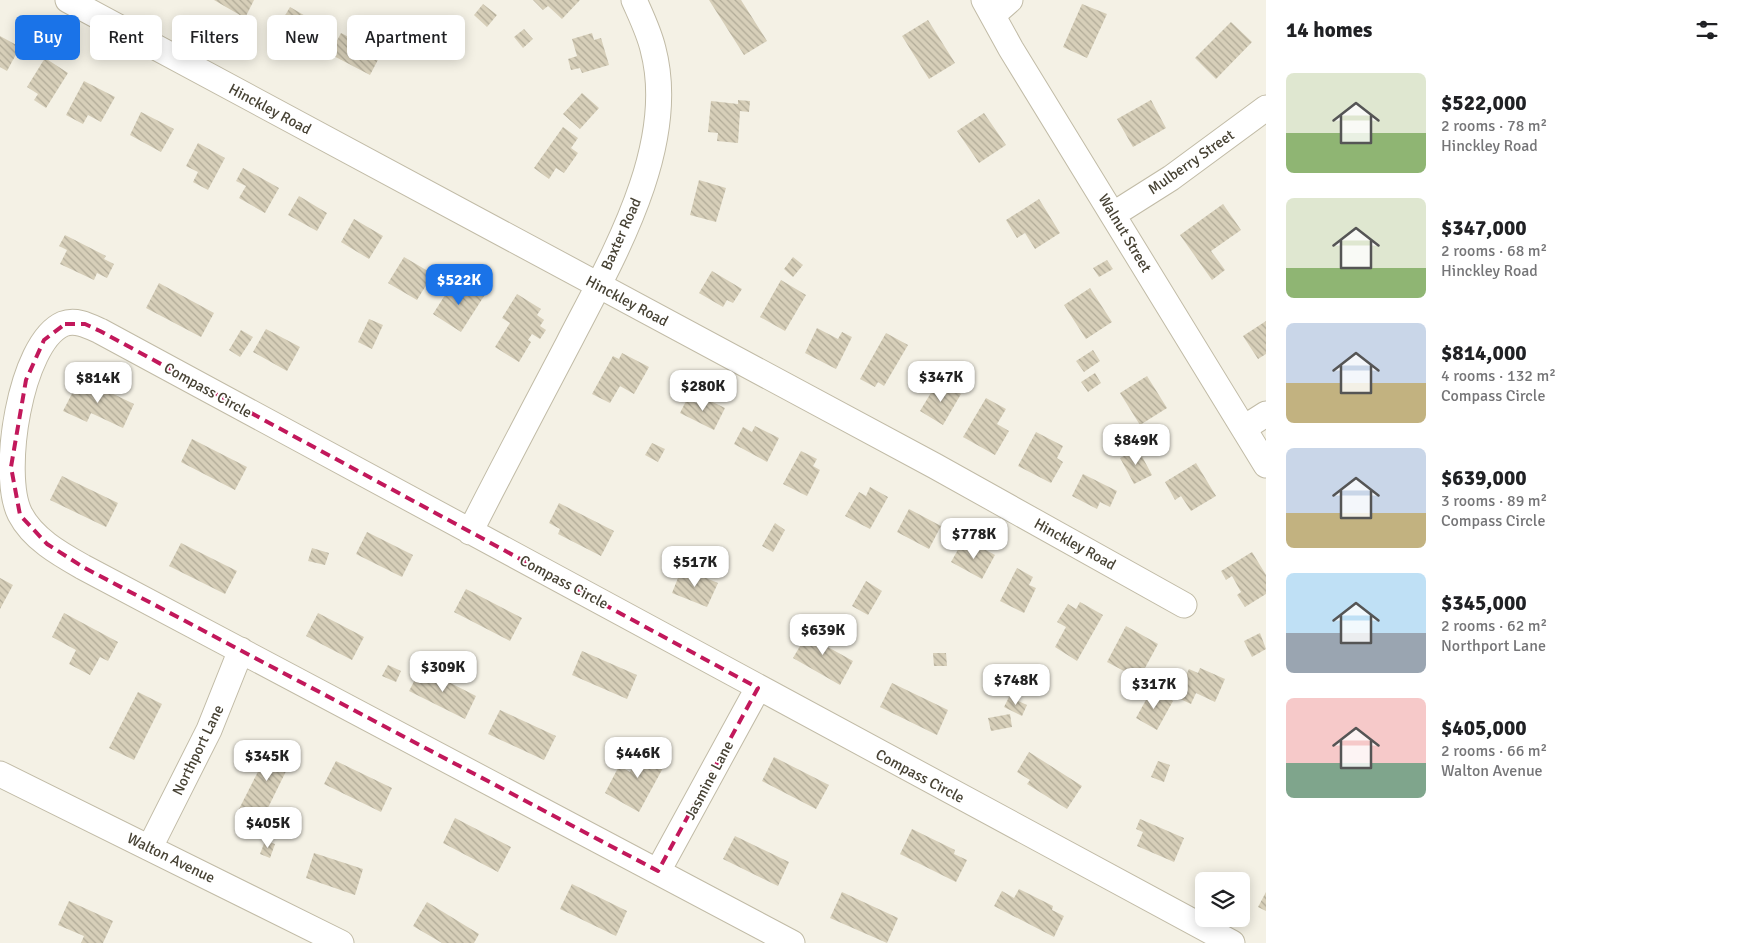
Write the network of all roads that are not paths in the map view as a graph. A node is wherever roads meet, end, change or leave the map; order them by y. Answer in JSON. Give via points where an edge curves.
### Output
{"nodes":[{"id":1,"x":68,"y":0,"type":"edge"},
{"id":2,"x":634,"y":0,"type":"edge"},
{"id":3,"x":996,"y":5,"type":"edge"},
{"id":4,"x":1266,"y":108,"type":"edge"},
{"id":5,"x":1114,"y":214,"type":"junction"},
{"id":6,"x":598,"y":286,"type":"junction"},
{"id":7,"x":1266,"y":414,"type":"edge"},
{"id":8,"x":1244,"y":428,"type":"junction"},
{"id":9,"x":1266,"y":465,"type":"edge"},
{"id":10,"x":470,"y":532,"type":"junction"},
{"id":11,"x":1184,"y":605,"type":"dead end"},
{"id":12,"x":241,"y":650,"type":"junction"},
{"id":13,"x":758,"y":688,"type":"junction"},
{"id":14,"x":0,"y":774,"type":"edge"},
{"id":15,"x":150,"y":847,"type":"junction"},
{"id":16,"x":658,"y":871,"type":"junction"},
{"id":17,"x":341,"y":943,"type":"edge"},
{"id":18,"x":792,"y":943,"type":"edge"},
{"id":19,"x":1232,"y":943,"type":"edge"}],
"edges":[{"from":1,"to":6,"type":"street","name":"Hinckley Road"},
{"from":2,"to":6,"type":"street","name":"Baxter Road","via":[[654,51],[658,95],[652,155],[630,221]]},
{"from":3,"to":5,"type":"street","name":"Walnut Street","via":[[1011,49]]},
{"from":4,"to":5,"type":"street","name":"Mulberry Street","via":[[1171,178]]},
{"from":5,"to":8,"type":"street","name":"Walnut Street"},
{"from":6,"to":10,"type":"street","name":"Baxter Road"},
{"from":6,"to":11,"type":"street","name":"Hinckley Road","via":[[935,466]]},
{"from":7,"to":8,"type":"street"},
{"from":8,"to":9,"type":"street","name":"Walnut Street"},
{"from":10,"to":12,"type":"street","name":"Compass Circle","via":[[100,331],[85,324],[65,324],[52,331],[37,350],[18,414],[11,467],[20,515],[29,528],[64,556]]},
{"from":10,"to":13,"type":"street","name":"Compass Circle"},
{"from":12,"to":15,"type":"street","name":"Northport Lane","via":[[209,730]]},
{"from":12,"to":16,"type":"street","name":"Compass Circle"},
{"from":13,"to":16,"type":"street","name":"Jasmine Lane"},
{"from":13,"to":19,"type":"street","name":"Compass Circle"},
{"from":14,"to":15,"type":"street","name":"Walton Avenue"},
{"from":15,"to":17,"type":"street","name":"Walton Avenue"},
{"from":16,"to":18,"type":"street","name":"Compass Circle"}]}
